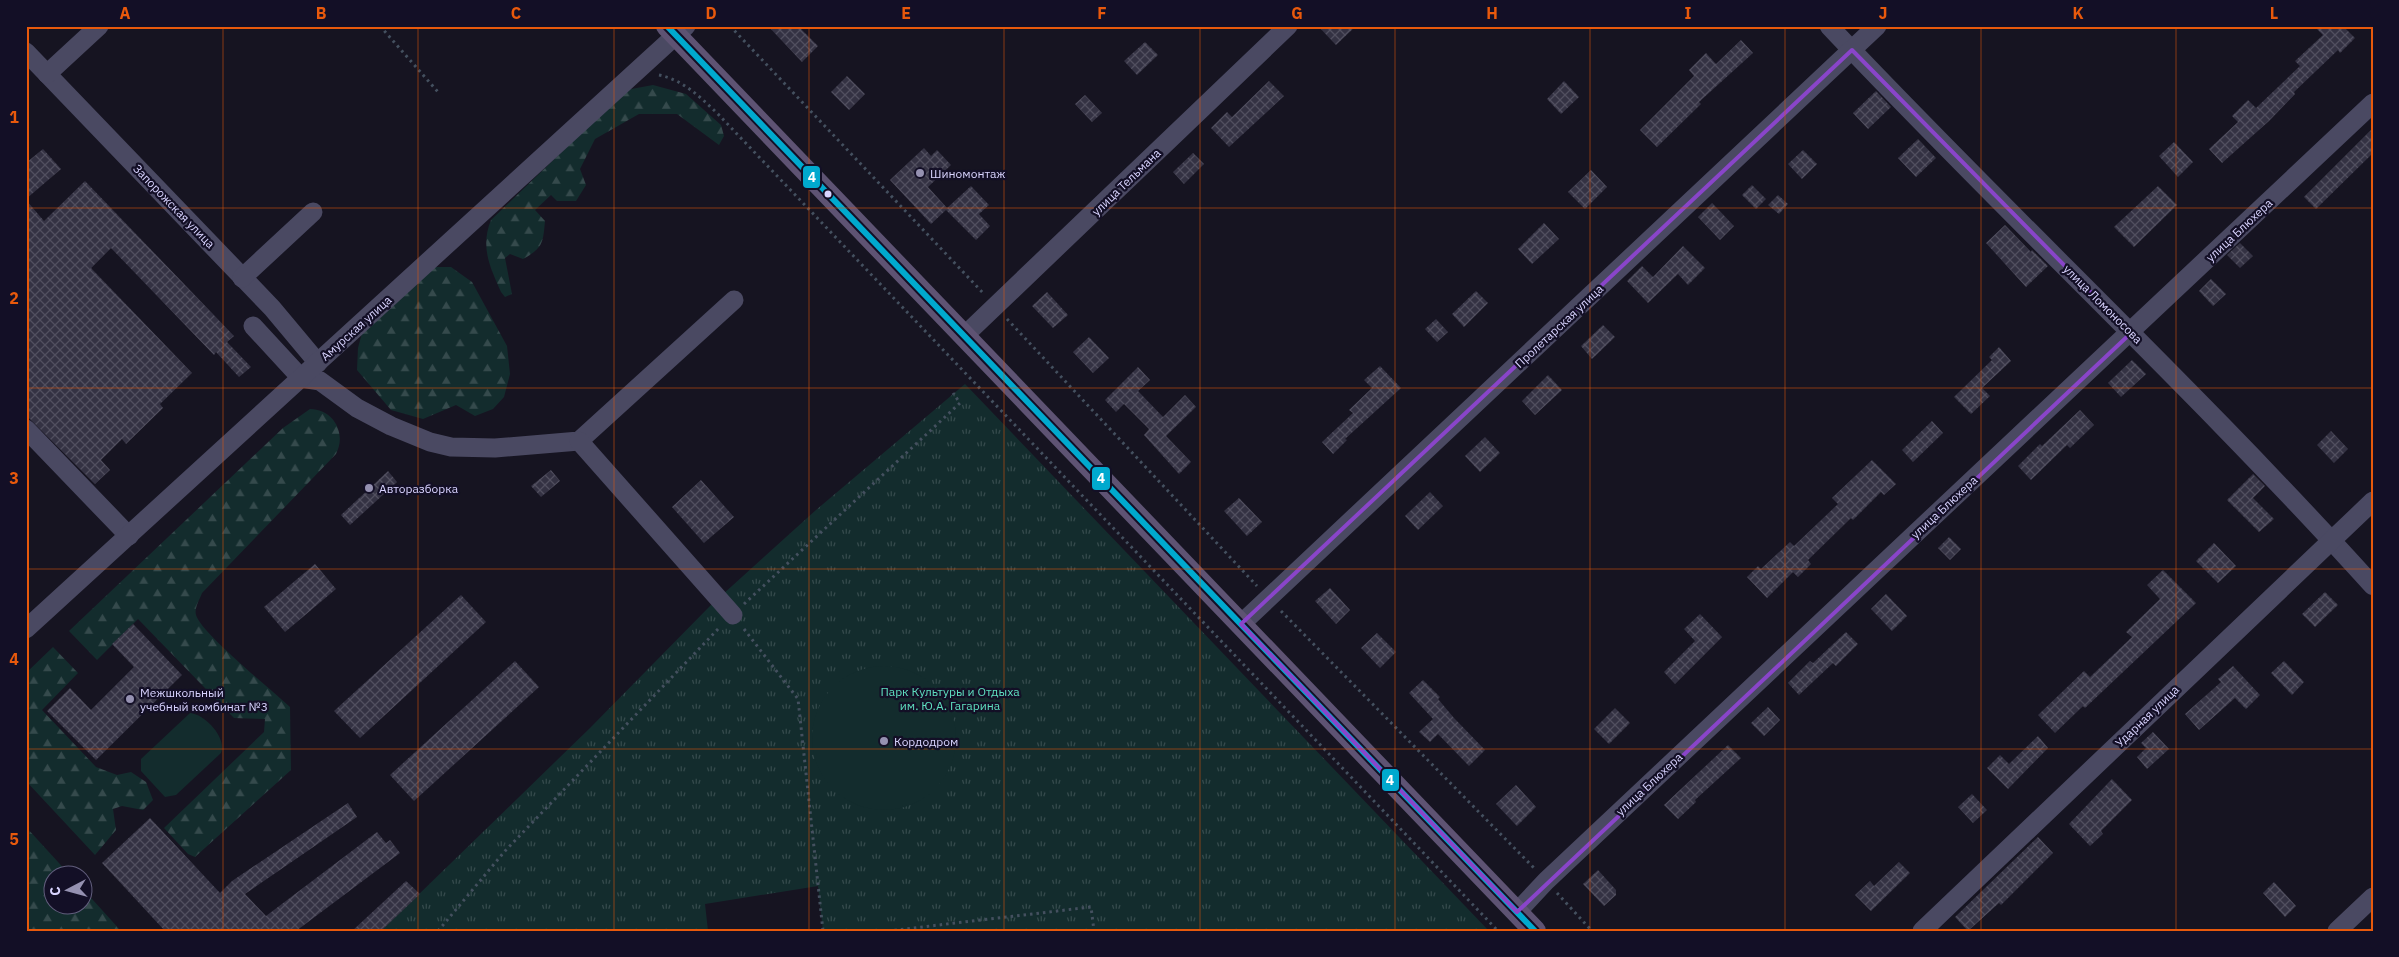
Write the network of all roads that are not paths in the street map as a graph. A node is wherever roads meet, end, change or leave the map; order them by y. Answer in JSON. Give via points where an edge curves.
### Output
{"nodes":[{"id":1,"x":98,"y":26,"type":"edge"},
{"id":2,"x":1288,"y":26,"type":"edge"},
{"id":3,"x":1830,"y":26,"type":"edge"},
{"id":4,"x":1877,"y":26,"type":"edge"},
{"id":5,"x":676,"y":29,"type":"edge"},
{"id":6,"x":1852,"y":50,"type":"junction"},
{"id":7,"x":26,"y":52,"type":"edge"},
{"id":8,"x":47,"y":74,"type":"junction"},
{"id":9,"x":2373,"y":103,"type":"edge"},
{"id":10,"x":313,"y":212,"type":"dead end"},
{"id":11,"x":242,"y":278,"type":"junction"},
{"id":12,"x":734,"y":300,"type":"dead end"},
{"id":13,"x":253,"y":326,"type":"dead end"},
{"id":14,"x":2131,"y":333,"type":"junction"},
{"id":15,"x":964,"y":336,"type":"junction"},
{"id":16,"x":318,"y":363,"type":"junction"},
{"id":17,"x":301,"y":378,"type":"junction"},
{"id":18,"x":26,"y":428,"type":"edge"},
{"id":19,"x":579,"y":441,"type":"junction"},
{"id":20,"x":2373,"y":501,"type":"edge"},
{"id":21,"x":129,"y":536,"type":"junction"},
{"id":22,"x":2332,"y":540,"type":"junction"},
{"id":23,"x":2373,"y":586,"type":"edge"},
{"id":24,"x":733,"y":614,"type":"road end"},
{"id":25,"x":1241,"y":624,"type":"junction"},
{"id":26,"x":26,"y":630,"type":"edge"},
{"id":27,"x":2373,"y":897,"type":"edge"},
{"id":28,"x":1517,"y":912,"type":"junction"},
{"id":29,"x":1535,"y":931,"type":"edge"},
{"id":30,"x":1922,"y":931,"type":"edge"},
{"id":31,"x":2336,"y":931,"type":"edge"}],
"edges":[{"from":1,"to":8,"type":"street"},
{"from":2,"to":15,"type":"street","name":"улица Тельмана"},
{"from":3,"to":6,"type":"street","name":"улица Ломоносова"},
{"from":4,"to":6,"type":"street","name":"Пролетарская улица"},
{"from":5,"to":15,"type":"main road"},
{"from":5,"to":16,"type":"street","name":"Амурская улица"},
{"from":6,"to":14,"type":"street","name":"улица Ломоносова"},
{"from":6,"to":25,"type":"street","name":"Пролетарская улица"},
{"from":7,"to":8,"type":"street","name":"Запорожская улица"},
{"from":8,"to":11,"type":"street","name":"Запорожская улица"},
{"from":9,"to":14,"type":"street","name":"улица Блюхера"},
{"from":10,"to":11,"type":"street"},
{"from":11,"to":16,"type":"street","name":"Запорожская улица"},
{"from":12,"to":19,"type":"street"},
{"from":13,"to":17,"type":"street"},
{"from":14,"to":22,"type":"street","name":"улица Ломоносова"},
{"from":14,"to":28,"type":"street","name":"улица Блюхера","via":[[1546,881]]},
{"from":15,"to":25,"type":"main road"},
{"from":16,"to":17,"type":"street","name":"Амурская улица"},
{"from":17,"to":19,"type":"street","via":[[320,381],[357,408],[403,432],[451,447],[495,448]]},
{"from":17,"to":21,"type":"street","name":"Амурская улица"},
{"from":18,"to":21,"type":"street"},
{"from":19,"to":24,"type":"street"},
{"from":20,"to":22,"type":"street","name":"Ударная улица"},
{"from":21,"to":26,"type":"street","name":"Амурская улица"},
{"from":22,"to":23,"type":"street","name":"улица Ломоносова"},
{"from":22,"to":30,"type":"street","name":"Ударная улица"},
{"from":25,"to":28,"type":"main road"},
{"from":27,"to":31,"type":"street"},
{"from":28,"to":29,"type":"main road"}]}
